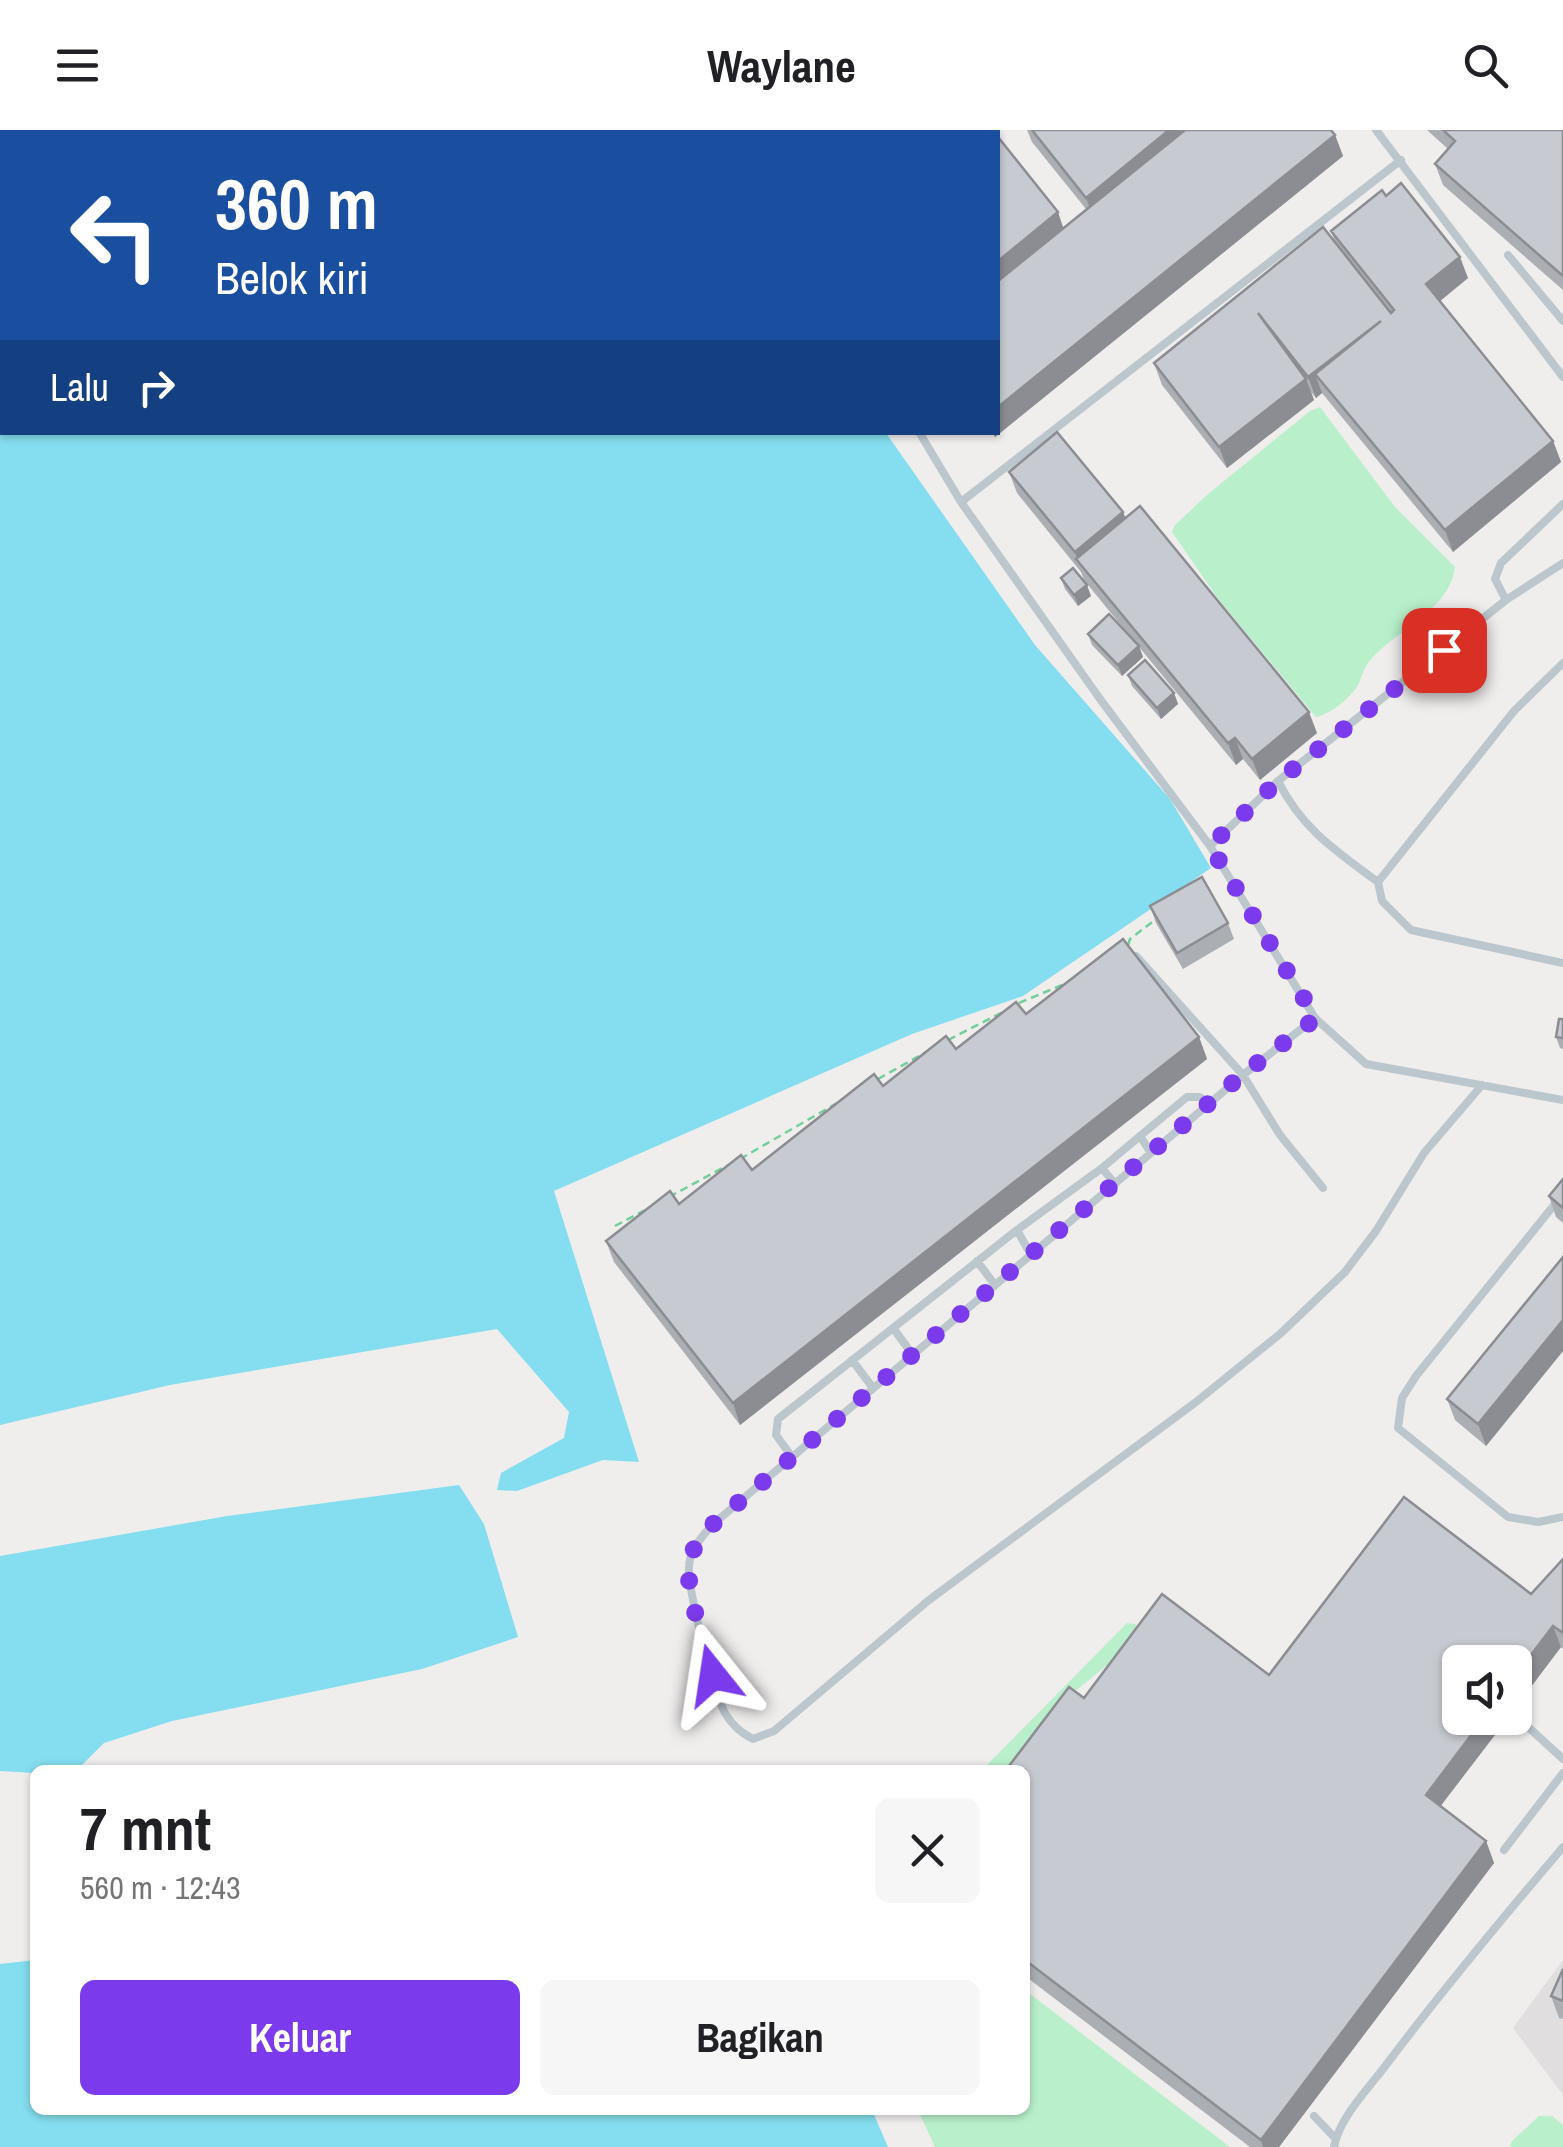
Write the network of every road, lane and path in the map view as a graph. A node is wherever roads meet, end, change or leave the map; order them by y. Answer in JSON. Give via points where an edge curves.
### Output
{"nodes":[{"id":1,"x":1376,"y":130,"type":"edge"},
{"id":2,"x":1401,"y":160,"type":"junction"},
{"id":3,"x":1508,"y":255,"type":"dead end"},
{"id":4,"x":1563,"y":321,"type":"edge"},
{"id":5,"x":1563,"y":377,"type":"edge"},
{"id":6,"x":922,"y":435,"type":"edge"},
{"id":7,"x":960,"y":502,"type":"junction"},
{"id":8,"x":1563,"y":504,"type":"edge"},
{"id":9,"x":1563,"y":563,"type":"edge"},
{"id":10,"x":1506,"y":600,"type":"junction"},
{"id":11,"x":1563,"y":663,"type":"edge"},
{"id":12,"x":1278,"y":781,"type":"junction"},
{"id":13,"x":1210,"y":846,"type":"junction"},
{"id":14,"x":1378,"y":882,"type":"junction"},
{"id":15,"x":1157,"y":918,"type":"edge"},
{"id":16,"x":1136,"y":956,"type":"joint"},
{"id":17,"x":1563,"y":963,"type":"edge"},
{"id":18,"x":1068,"y":982,"type":"edge"},
{"id":19,"x":1316,"y":1018,"type":"junction"},
{"id":20,"x":947,"y":1041,"type":"edge"},
{"id":21,"x":930,"y":1050,"type":"edge"},
{"id":22,"x":1242,"y":1075,"type":"junction"},
{"id":23,"x":1482,"y":1086,"type":"junction"},
{"id":24,"x":864,"y":1087,"type":"edge"},
{"id":25,"x":848,"y":1096,"type":"edge"},
{"id":26,"x":1563,"y":1100,"type":"edge"},
{"id":27,"x":1209,"y":1103,"type":"junction"},
{"id":28,"x":1140,"y":1136,"type":"junction"},
{"id":29,"x":1151,"y":1153,"type":"junction"},
{"id":30,"x":1102,"y":1168,"type":"junction"},
{"id":31,"x":1114,"y":1184,"type":"junction"},
{"id":32,"x":1323,"y":1188,"type":"dead end"},
{"id":33,"x":1563,"y":1194,"type":"edge"},
{"id":34,"x":668,"y":1198,"type":"edge"},
{"id":35,"x":650,"y":1207,"type":"edge"},
{"id":36,"x":615,"y":1226,"type":"dead end"},
{"id":37,"x":1017,"y":1230,"type":"junction"},
{"id":38,"x":1031,"y":1255,"type":"junction"},
{"id":39,"x":978,"y":1261,"type":"junction"},
{"id":40,"x":995,"y":1285,"type":"junction"},
{"id":41,"x":893,"y":1328,"type":"junction"},
{"id":42,"x":913,"y":1354,"type":"junction"},
{"id":43,"x":852,"y":1360,"type":"junction"},
{"id":44,"x":873,"y":1388,"type":"junction"},
{"id":45,"x":792,"y":1457,"type":"junction"},
{"id":46,"x":1563,"y":1516,"type":"edge"},
{"id":47,"x":1532,"y":1731,"type":"edge"},
{"id":48,"x":1563,"y":1759,"type":"edge"},
{"id":49,"x":1563,"y":1774,"type":"edge"},
{"id":50,"x":1563,"y":1847,"type":"edge"},
{"id":51,"x":1504,"y":1850,"type":"dead end"},
{"id":52,"x":1314,"y":2116,"type":"dead end"},
{"id":53,"x":1334,"y":2142,"type":"edge"}],
"edges":[{"from":1,"to":2,"type":"lane"},
{"from":2,"to":5,"type":"lane"},
{"from":2,"to":7,"type":"lane"},
{"from":3,"to":4,"type":"lane"},
{"from":6,"to":7,"type":"lane"},
{"from":7,"to":13,"type":"lane"},
{"from":8,"to":10,"type":"lane","via":[[1500,563],[1495,579]]},
{"from":9,"to":10,"type":"lane"},
{"from":10,"to":12,"type":"lane"},
{"from":11,"to":14,"type":"lane","via":[[1514,711]]},
{"from":12,"to":13,"type":"lane"},
{"from":12,"to":14,"type":"lane","via":[[1292,809],[1325,844]]},
{"from":13,"to":19,"type":"lane"},
{"from":14,"to":17,"type":"lane","via":[[1382,901],[1411,930]]},
{"from":15,"to":16,"type":"path","via":[[1128,942]]},
{"from":16,"to":22,"type":"lane"},
{"from":18,"to":20,"type":"path"},
{"from":19,"to":22,"type":"lane"},
{"from":19,"to":23,"type":"lane","via":[[1366,1064]]},
{"from":21,"to":24,"type":"path"},
{"from":22,"to":27,"type":"lane"},
{"from":22,"to":32,"type":"lane"},
{"from":23,"to":26,"type":"lane"},
{"from":23,"to":45,"type":"lane","via":[[1424,1153],[1345,1272],[1280,1334],[929,1600],[774,1730],[753,1739],[738,1732],[722,1708],[689,1566],[712,1525]]},
{"from":25,"to":34,"type":"path"},
{"from":27,"to":28,"type":"lane","via":[[1187,1097]]},
{"from":27,"to":29,"type":"lane"},
{"from":28,"to":29,"type":"lane"},
{"from":28,"to":30,"type":"lane"},
{"from":29,"to":31,"type":"lane"},
{"from":30,"to":31,"type":"lane"},
{"from":30,"to":37,"type":"lane"},
{"from":31,"to":38,"type":"lane"},
{"from":33,"to":46,"type":"lane","via":[[1416,1376],[1402,1398],[1398,1428],[1508,1517],[1538,1522]]},
{"from":35,"to":36,"type":"path"},
{"from":37,"to":38,"type":"lane"},
{"from":37,"to":39,"type":"lane"},
{"from":38,"to":40,"type":"lane"},
{"from":39,"to":40,"type":"lane"},
{"from":39,"to":41,"type":"lane"},
{"from":40,"to":42,"type":"lane"},
{"from":41,"to":42,"type":"lane"},
{"from":41,"to":43,"type":"lane"},
{"from":42,"to":44,"type":"lane"},
{"from":43,"to":44,"type":"lane"},
{"from":43,"to":45,"type":"lane","via":[[778,1419],[776,1435]]},
{"from":44,"to":45,"type":"lane"},
{"from":47,"to":48,"type":"lane"},
{"from":49,"to":51,"type":"lane"},
{"from":50,"to":53,"type":"lane","via":[[1422,2017]]},
{"from":52,"to":53,"type":"lane"}]}
